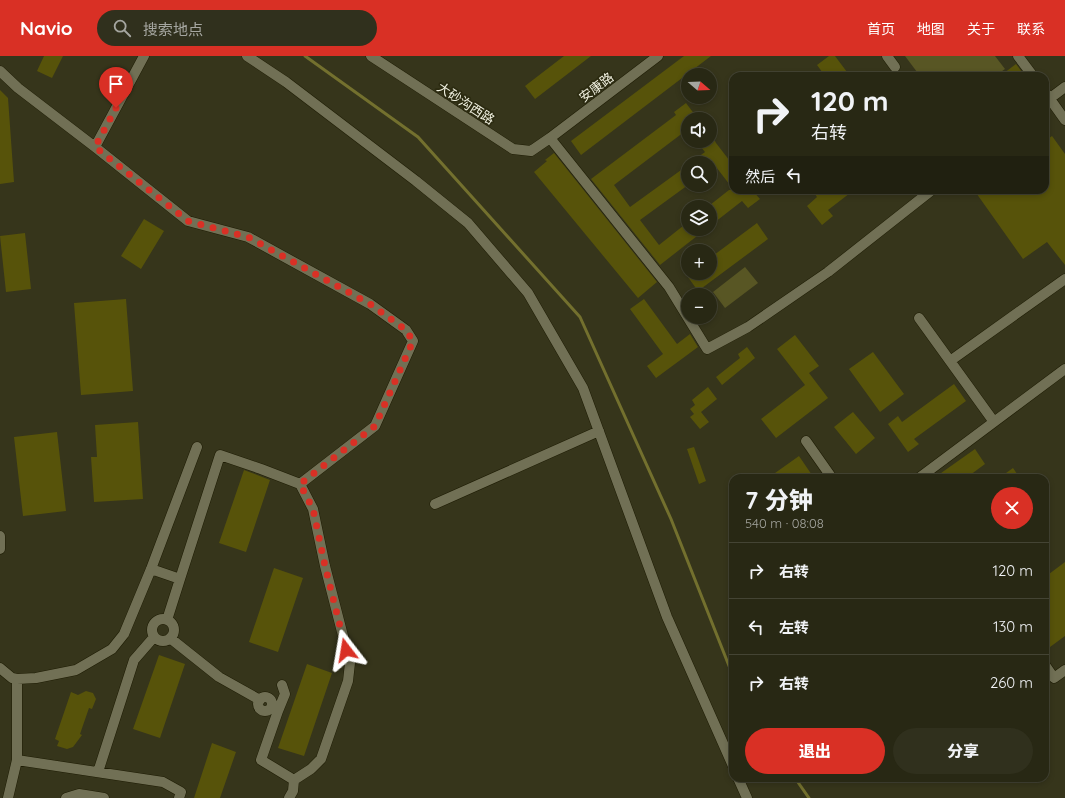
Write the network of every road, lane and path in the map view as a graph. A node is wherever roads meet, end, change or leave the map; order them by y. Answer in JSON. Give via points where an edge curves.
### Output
{"nodes":[{"id":1,"x":144,"y":56,"type":"edge"},
{"id":2,"x":247,"y":56,"type":"edge"},
{"id":3,"x":371,"y":56,"type":"edge"},
{"id":4,"x":658,"y":56,"type":"edge"},
{"id":5,"x":887,"y":56,"type":"edge"},
{"id":6,"x":1018,"y":56,"type":"edge"},
{"id":7,"x":896,"y":67,"type":"dead end"},
{"id":8,"x":0,"y":71,"type":"edge"},
{"id":9,"x":1030,"y":72,"type":"edge"},
{"id":10,"x":1065,"y":86,"type":"edge"},
{"id":11,"x":1049,"y":97,"type":"edge"},
{"id":12,"x":1049,"y":100,"type":"edge"},
{"id":13,"x":1065,"y":120,"type":"edge"},
{"id":14,"x":550,"y":138,"type":"junction"},
{"id":15,"x":95,"y":147,"type":"junction"},
{"id":16,"x":927,"y":194,"type":"edge"},
{"id":17,"x":1065,"y":279,"type":"edge"},
{"id":18,"x":919,"y":318,"type":"dead end"},
{"id":19,"x":950,"y":361,"type":"junction"},
{"id":20,"x":1065,"y":369,"type":"edge"},
{"id":21,"x":994,"y":422,"type":"junction"},
{"id":22,"x":599,"y":431,"type":"junction"},
{"id":23,"x":806,"y":441,"type":"dead end"},
{"id":24,"x":197,"y":447,"type":"dead end"},
{"id":25,"x":829,"y":474,"type":"edge"},
{"id":26,"x":924,"y":474,"type":"edge"},
{"id":27,"x":300,"y":484,"type":"junction"},
{"id":28,"x":435,"y":504,"type":"dead end"},
{"id":29,"x":0,"y":536,"type":"edge"},
{"id":30,"x":0,"y":549,"type":"edge"},
{"id":31,"x":151,"y":569,"type":"junction"},
{"id":32,"x":180,"y":579,"type":"junction"},
{"id":33,"x":167,"y":620,"type":"junction"},
{"id":34,"x":154,"y":637,"type":"junction"},
{"id":35,"x":170,"y":638,"type":"junction"},
{"id":36,"x":0,"y":668,"type":"edge"},
{"id":37,"x":1065,"y":670,"type":"edge"},
{"id":38,"x":1049,"y":671,"type":"edge"},
{"id":39,"x":17,"y":679,"type":"junction"},
{"id":40,"x":282,"y":685,"type":"dead end"},
{"id":41,"x":275,"y":709,"type":"junction"},
{"id":42,"x":729,"y":757,"type":"edge"},
{"id":43,"x":17,"y":760,"type":"junction"},
{"id":44,"x":98,"y":772,"type":"junction"},
{"id":45,"x":294,"y":780,"type":"junction"},
{"id":46,"x":740,"y":782,"type":"edge"},
{"id":47,"x":8,"y":798,"type":"edge"},
{"id":48,"x":66,"y":798,"type":"edge"},
{"id":49,"x":104,"y":798,"type":"edge"},
{"id":50,"x":179,"y":798,"type":"edge"},
{"id":51,"x":289,"y":798,"type":"edge"},
{"id":52,"x":747,"y":798,"type":"edge"}],
"edges":[{"from":1,"to":15,"type":"street"},
{"from":2,"to":22,"type":"street","via":[[286,82],[468,223],[528,293],[583,388]]},
{"from":3,"to":14,"type":"street","name":"大砂沟西路","via":[[513,149],[531,150]]},
{"from":4,"to":14,"type":"street","name":"安康路"},
{"from":5,"to":7,"type":"street"},
{"from":6,"to":9,"type":"street"},
{"from":8,"to":15,"type":"street","via":[[18,88]]},
{"from":10,"to":11,"type":"street"},
{"from":12,"to":13,"type":"street"},
{"from":14,"to":16,"type":"street","via":[[669,286],[707,350],[748,326],[828,272]]},
{"from":15,"to":27,"type":"street","via":[[188,221],[248,237],[370,304],[406,330],[413,341],[375,426]]},
{"from":17,"to":19,"type":"street"},
{"from":18,"to":19,"type":"street"},
{"from":19,"to":21,"type":"street"},
{"from":20,"to":21,"type":"street"},
{"from":21,"to":26,"type":"street"},
{"from":22,"to":28,"type":"street"},
{"from":22,"to":42,"type":"street","via":[[667,618]]},
{"from":23,"to":25,"type":"street"},
{"from":24,"to":31,"type":"street"},
{"from":27,"to":32,"type":"street","via":[[220,455]]},
{"from":27,"to":45,"type":"street","via":[[313,509],[350,663],[348,681],[321,759]]},
{"from":29,"to":30,"type":"street"},
{"from":31,"to":32,"type":"street"},
{"from":31,"to":39,"type":"street","via":[[124,634],[112,649],[76,670]]},
{"from":32,"to":33,"type":"street"},
{"from":33,"to":34,"type":"street","via":[[160,619],[154,623]]},
{"from":33,"to":35,"type":"street","via":[[174,628]]},
{"from":34,"to":35,"type":"street","via":[[164,641]]},
{"from":34,"to":44,"type":"street","via":[[134,660]]},
{"from":35,"to":41,"type":"street","via":[[219,677],[260,700],[258,704],[262,710]]},
{"from":36,"to":39,"type":"street","via":[[5,674]]},
{"from":37,"to":38,"type":"street","via":[[1054,678]]},
{"from":39,"to":43,"type":"street"},
{"from":40,"to":41,"type":"street","via":[[285,694]]},
{"from":41,"to":45,"type":"street","via":[[261,760]]},
{"from":43,"to":44,"type":"street"},
{"from":43,"to":47,"type":"street"},
{"from":44,"to":50,"type":"street","via":[[163,782],[181,792]]},
{"from":45,"to":51,"type":"street"},
{"from":46,"to":52,"type":"street"},
{"from":48,"to":49,"type":"street","via":[[79,794]]}]}
